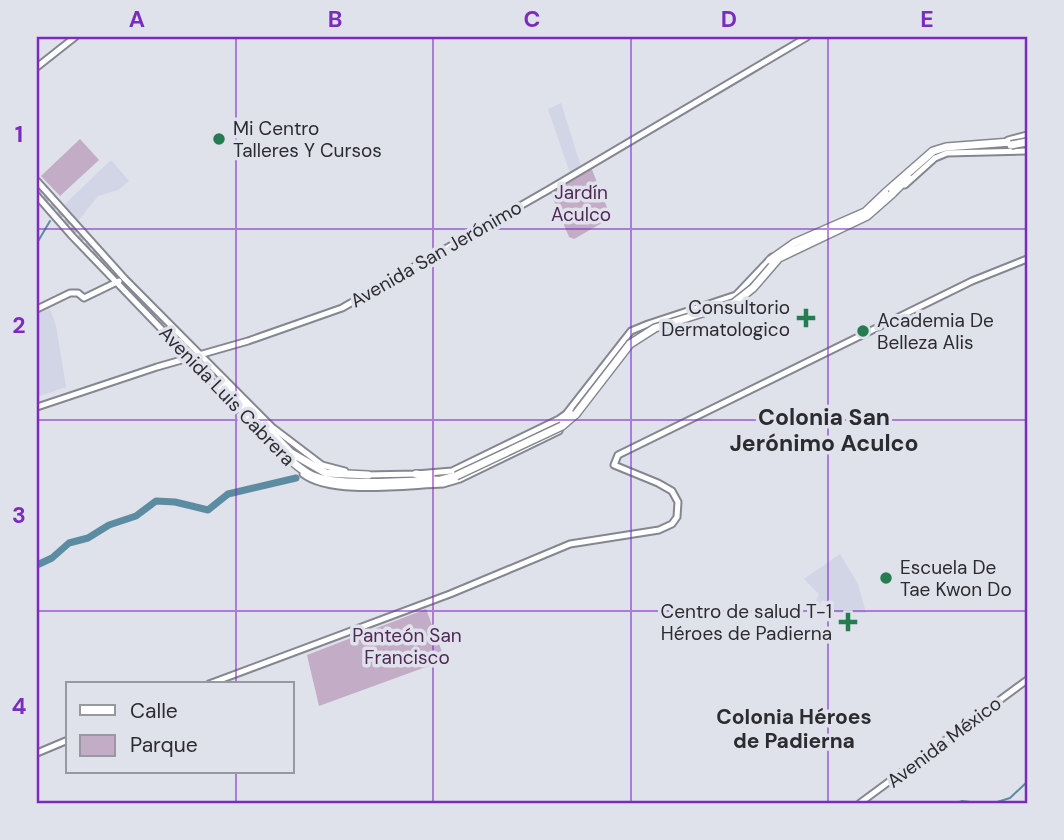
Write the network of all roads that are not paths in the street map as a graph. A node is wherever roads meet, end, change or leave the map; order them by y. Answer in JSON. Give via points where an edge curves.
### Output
{"nodes":[{"id":1,"x":75,"y":37,"type":"edge"},
{"id":2,"x":807,"y":37,"type":"edge"},
{"id":3,"x":37,"y":67,"type":"edge"},
{"id":4,"x":1027,"y":140,"type":"edge"},
{"id":5,"x":1017,"y":145,"type":"junction"},
{"id":6,"x":1027,"y":151,"type":"edge"},
{"id":7,"x":37,"y":181,"type":"edge"},
{"id":8,"x":37,"y":195,"type":"edge"},
{"id":9,"x":1027,"y":259,"type":"edge"},
{"id":10,"x":766,"y":269,"type":"junction"},
{"id":11,"x":758,"y":272,"type":"junction"},
{"id":12,"x":125,"y":279,"type":"junction"},
{"id":13,"x":116,"y":282,"type":"junction"},
{"id":14,"x":733,"y":305,"type":"junction"},
{"id":15,"x":37,"y":309,"type":"edge"},
{"id":16,"x":662,"y":319,"type":"junction"},
{"id":17,"x":664,"y":327,"type":"junction"},
{"id":18,"x":190,"y":344,"type":"junction"},
{"id":19,"x":182,"y":351,"type":"junction"},
{"id":20,"x":200,"y":354,"type":"junction"},
{"id":21,"x":188,"y":357,"type":"junction"},
{"id":22,"x":215,"y":369,"type":"junction"},
{"id":23,"x":207,"y":377,"type":"junction"},
{"id":24,"x":37,"y":407,"type":"edge"},
{"id":25,"x":544,"y":427,"type":"junction"},
{"id":26,"x":550,"y":436,"type":"junction"},
{"id":27,"x":289,"y":450,"type":"junction"},
{"id":28,"x":300,"y":459,"type":"junction"},
{"id":29,"x":315,"y":462,"type":"junction"},
{"id":30,"x":305,"y":471,"type":"junction"},
{"id":31,"x":356,"y":473,"type":"joint"},
{"id":32,"x":455,"y":474,"type":"junction"},
{"id":33,"x":368,"y":475,"type":"junction"},
{"id":34,"x":432,"y":478,"type":"junction"},
{"id":35,"x":419,"y":480,"type":"junction"},
{"id":36,"x":326,"y":485,"type":"junction"},
{"id":37,"x":375,"y":486,"type":"joint"},
{"id":38,"x":1027,"y":680,"type":"edge"},
{"id":39,"x":214,"y":682,"type":"edge"},
{"id":40,"x":66,"y":741,"type":"edge"},
{"id":41,"x":37,"y":753,"type":"edge"},
{"id":42,"x":860,"y":803,"type":"edge"}],
"edges":[{"from":1,"to":3,"type":"main road"},
{"from":2,"to":20,"type":"main road","name":"Avenida San Jerónimo","via":[[342,307]]},
{"from":4,"to":5,"type":"highway","bridge":true},
{"from":4,"to":32,"type":"highway","bridge":true,"via":[[933,151],[865,212],[776,254],[734,299],[635,333],[559,422]]},
{"from":5,"to":6,"type":"main road"},
{"from":5,"to":10,"type":"main road","via":[[942,155],[872,215],[793,251]]},
{"from":5,"to":10,"type":"main road","via":[[933,149],[865,212],[791,244],[777,253]]},
{"from":5,"to":32,"type":"highway","bridge":true,"via":[[934,155],[871,214],[779,258],[737,302],[636,338],[562,426]]},
{"from":7,"to":12,"type":"main road","name":"Avenida Luis Cabrera"},
{"from":8,"to":13,"type":"main road","name":"Avenida Luis Cabrera"},
{"from":9,"to":39,"type":"main road","via":[[972,281],[618,455],[614,465],[658,483],[676,496],[679,509],[672,524],[570,544]]},
{"from":10,"to":11,"type":"main road"},
{"from":10,"to":14,"type":"main road","via":[[752,291]]},
{"from":11,"to":14,"type":"main road"},
{"from":11,"to":16,"type":"main road","via":[[736,295]]},
{"from":12,"to":13,"type":"main road"},
{"from":12,"to":18,"type":"main road","name":"Avenida Luis Cabrera"},
{"from":13,"to":15,"type":"main road","via":[[84,298],[70,293]]},
{"from":13,"to":19,"type":"main road","name":"Avenida Luis Cabrera"},
{"from":14,"to":17,"type":"main road"},
{"from":16,"to":17,"type":"main road"},
{"from":16,"to":25,"type":"main road","via":[[632,331],[566,414]]},
{"from":17,"to":26,"type":"main road","via":[[636,341],[575,420]]},
{"from":18,"to":19,"type":"main road"},
{"from":18,"to":20,"type":"main road","name":"Avenida Luis Cabrera"},
{"from":19,"to":21,"type":"main road","name":"Avenida Luis Cabrera"},
{"from":20,"to":21,"type":"main road","name":"Avenida San Jerónimo"},
{"from":20,"to":22,"type":"main road","name":"Avenida Luis Cabrera"},
{"from":21,"to":23,"type":"main road","name":"Avenida Luis Cabrera"},
{"from":21,"to":24,"type":"main road","name":"Avenida San Jerónimo"},
{"from":22,"to":23,"type":"main road"},
{"from":22,"to":29,"type":"main road","name":"Avenida Luis Cabrera","via":[[272,427]]},
{"from":23,"to":36,"type":"main road","name":"Avenida Luis Cabrera","via":[[294,465]]},
{"from":25,"to":26,"type":"main road"},
{"from":25,"to":35,"type":"main road","via":[[457,469]]},
{"from":26,"to":35,"type":"main road","via":[[460,479],[443,484]]},
{"from":27,"to":28,"type":"highway"},
{"from":27,"to":30,"type":"highway","via":[[221,385]]},
{"from":27,"to":34,"type":"highway","via":[[323,475]]},
{"from":28,"to":29,"type":"highway"},
{"from":28,"to":33,"type":"highway","via":[[326,473]]},
{"from":29,"to":31,"type":"highway"},
{"from":30,"to":34,"type":"highway","via":[[339,481]]},
{"from":30,"to":36,"type":"highway"},
{"from":31,"to":33,"type":"main road"},
{"from":32,"to":34,"type":"highway"},
{"from":33,"to":35,"type":"main road"},
{"from":34,"to":35,"type":"highway"},
{"from":35,"to":37,"type":"highway"},
{"from":36,"to":37,"type":"main road"},
{"from":38,"to":42,"type":"main road","name":"Avenida México"},
{"from":40,"to":41,"type":"main road"}]}
